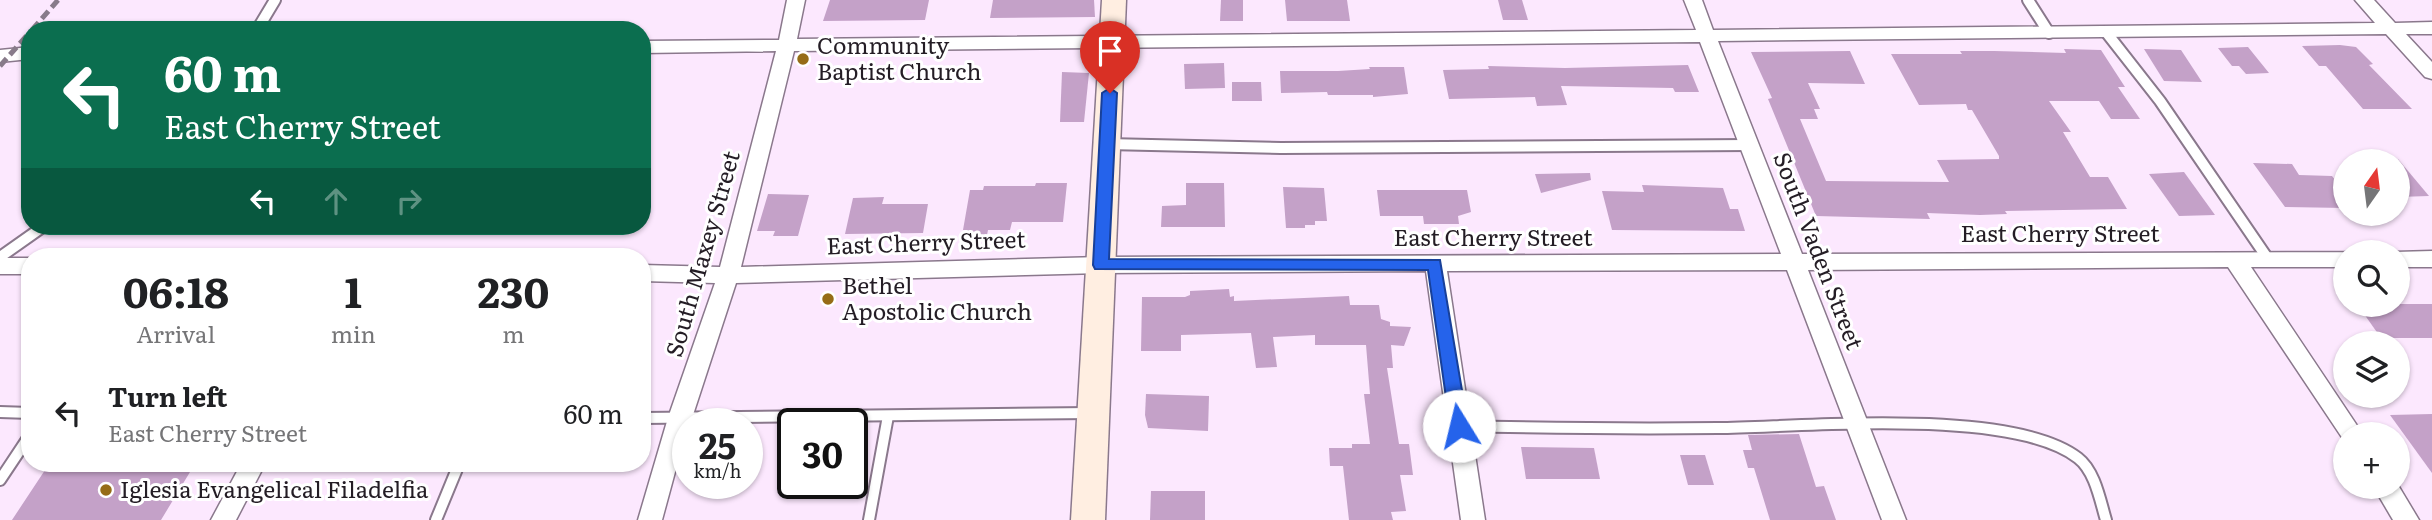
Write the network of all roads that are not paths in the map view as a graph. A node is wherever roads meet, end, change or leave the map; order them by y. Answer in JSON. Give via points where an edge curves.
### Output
{"nodes":[{"id":1,"x":275,"y":0,"type":"edge"},
{"id":2,"x":796,"y":0,"type":"edge"},
{"id":3,"x":1114,"y":0,"type":"edge"},
{"id":4,"x":1693,"y":0,"type":"edge"},
{"id":5,"x":2028,"y":0,"type":"edge"},
{"id":6,"x":2364,"y":0,"type":"edge"},
{"id":7,"x":262,"y":21,"type":"edge"},
{"id":8,"x":2432,"y":28,"type":"edge"},
{"id":9,"x":2390,"y":29,"type":"junction"},
{"id":10,"x":2106,"y":32,"type":"junction"},
{"id":11,"x":2049,"y":33,"type":"junction"},
{"id":12,"x":1707,"y":38,"type":"junction"},
{"id":13,"x":1112,"y":41,"type":"junction"},
{"id":14,"x":651,"y":47,"type":"edge"},
{"id":15,"x":786,"y":47,"type":"junction"},
{"id":16,"x":21,"y":54,"type":"edge"},
{"id":17,"x":0,"y":56,"type":"edge"},
{"id":18,"x":2432,"y":73,"type":"edge"},
{"id":19,"x":1107,"y":144,"type":"junction"},
{"id":20,"x":1749,"y":145,"type":"junction"},
{"id":21,"x":31,"y":235,"type":"edge"},
{"id":22,"x":0,"y":257,"type":"edge"},
{"id":23,"x":2432,"y":258,"type":"edge"},
{"id":24,"x":2234,"y":259,"type":"junction"},
{"id":25,"x":2267,"y":259,"type":"junction"},
{"id":26,"x":2333,"y":259,"type":"edge"},
{"id":27,"x":2410,"y":259,"type":"edge"},
{"id":28,"x":1794,"y":262,"type":"junction"},
{"id":29,"x":1435,"y":264,"type":"junction"},
{"id":30,"x":1101,"y":265,"type":"junction"},
{"id":31,"x":0,"y":266,"type":"edge"},
{"id":32,"x":21,"y":266,"type":"edge"},
{"id":33,"x":651,"y":273,"type":"edge"},
{"id":34,"x":728,"y":275,"type":"junction"},
{"id":35,"x":683,"y":408,"type":"edge"},
{"id":36,"x":0,"y":412,"type":"edge"},
{"id":37,"x":21,"y":413,"type":"edge"},
{"id":38,"x":1094,"y":413,"type":"junction"},
{"id":39,"x":888,"y":416,"type":"junction"},
{"id":40,"x":763,"y":417,"type":"edge"},
{"id":41,"x":651,"y":418,"type":"edge"},
{"id":42,"x":672,"y":418,"type":"edge"},
{"id":43,"x":2342,"y":422,"type":"edge"},
{"id":44,"x":1856,"y":423,"type":"junction"},
{"id":45,"x":1459,"y":426,"type":"junction"},
{"id":46,"x":672,"y":445,"type":"edge"},
{"id":47,"x":21,"y":448,"type":"edge"},
{"id":48,"x":249,"y":472,"type":"edge"},
{"id":49,"x":456,"y":472,"type":"edge"},
{"id":50,"x":0,"y":480,"type":"edge"},
{"id":51,"x":2393,"y":499,"type":"edge"},
{"id":52,"x":223,"y":520,"type":"edge"},
{"id":53,"x":436,"y":520,"type":"edge"},
{"id":54,"x":650,"y":520,"type":"edge"},
{"id":55,"x":869,"y":520,"type":"edge"},
{"id":56,"x":1088,"y":520,"type":"edge"},
{"id":57,"x":1473,"y":520,"type":"edge"},
{"id":58,"x":1894,"y":520,"type":"edge"},
{"id":59,"x":2106,"y":520,"type":"edge"},
{"id":60,"x":2407,"y":520,"type":"edge"}],
"edges":[{"from":1,"to":7,"type":"lane"},
{"from":2,"to":15,"type":"street","name":"South Maxey Street"},
{"from":3,"to":13,"type":"street"},
{"from":4,"to":12,"type":"street","name":"South Vaden Street"},
{"from":5,"to":11,"type":"lane"},
{"from":6,"to":9,"type":"street"},
{"from":8,"to":9,"type":"street"},
{"from":9,"to":10,"type":"street"},
{"from":9,"to":18,"type":"street"},
{"from":10,"to":11,"type":"street"},
{"from":10,"to":25,"type":"lane","via":[[2160,101]]},
{"from":11,"to":12,"type":"street"},
{"from":12,"to":13,"type":"street"},
{"from":12,"to":20,"type":"street","name":"South Vaden Street"},
{"from":13,"to":15,"type":"street"},
{"from":13,"to":19,"type":"street"},
{"from":14,"to":15,"type":"street"},
{"from":15,"to":34,"type":"street","name":"South Maxey Street"},
{"from":16,"to":17,"type":"street"},
{"from":19,"to":20,"type":"lane","via":[[1281,148]]},
{"from":19,"to":30,"type":"street"},
{"from":20,"to":28,"type":"street","name":"South Vaden Street"},
{"from":21,"to":22,"type":"lane"},
{"from":23,"to":27,"type":"street"},
{"from":24,"to":25,"type":"street","name":"East Cherry Street"},
{"from":24,"to":28,"type":"street","name":"East Cherry Street"},
{"from":24,"to":43,"type":"street"},
{"from":25,"to":26,"type":"street","name":"East Cherry Street"},
{"from":28,"to":29,"type":"street","name":"East Cherry Street"},
{"from":28,"to":44,"type":"street","name":"South Vaden Street"},
{"from":29,"to":30,"type":"street","name":"East Cherry Street"},
{"from":29,"to":45,"type":"street"},
{"from":30,"to":34,"type":"street","name":"East Cherry Street"},
{"from":30,"to":38,"type":"street"},
{"from":31,"to":32,"type":"street"},
{"from":33,"to":34,"type":"street","name":"East Cherry Street"},
{"from":34,"to":35,"type":"street","name":"South Maxey Street"},
{"from":36,"to":37,"type":"lane"},
{"from":38,"to":39,"type":"lane"},
{"from":38,"to":56,"type":"street"},
{"from":39,"to":40,"type":"lane"},
{"from":39,"to":55,"type":"lane"},
{"from":41,"to":42,"type":"lane"},
{"from":44,"to":45,"type":"lane","via":[[1762,428]]},
{"from":44,"to":58,"type":"street","name":"South Vaden Street"},
{"from":44,"to":59,"type":"lane","via":[[1989,430],[2053,445],[2079,458]]},
{"from":45,"to":57,"type":"street"},
{"from":46,"to":54,"type":"street","name":"South Maxey Street"},
{"from":47,"to":50,"type":"lane"},
{"from":48,"to":52,"type":"street"},
{"from":49,"to":53,"type":"lane"},
{"from":51,"to":60,"type":"street"}]}
